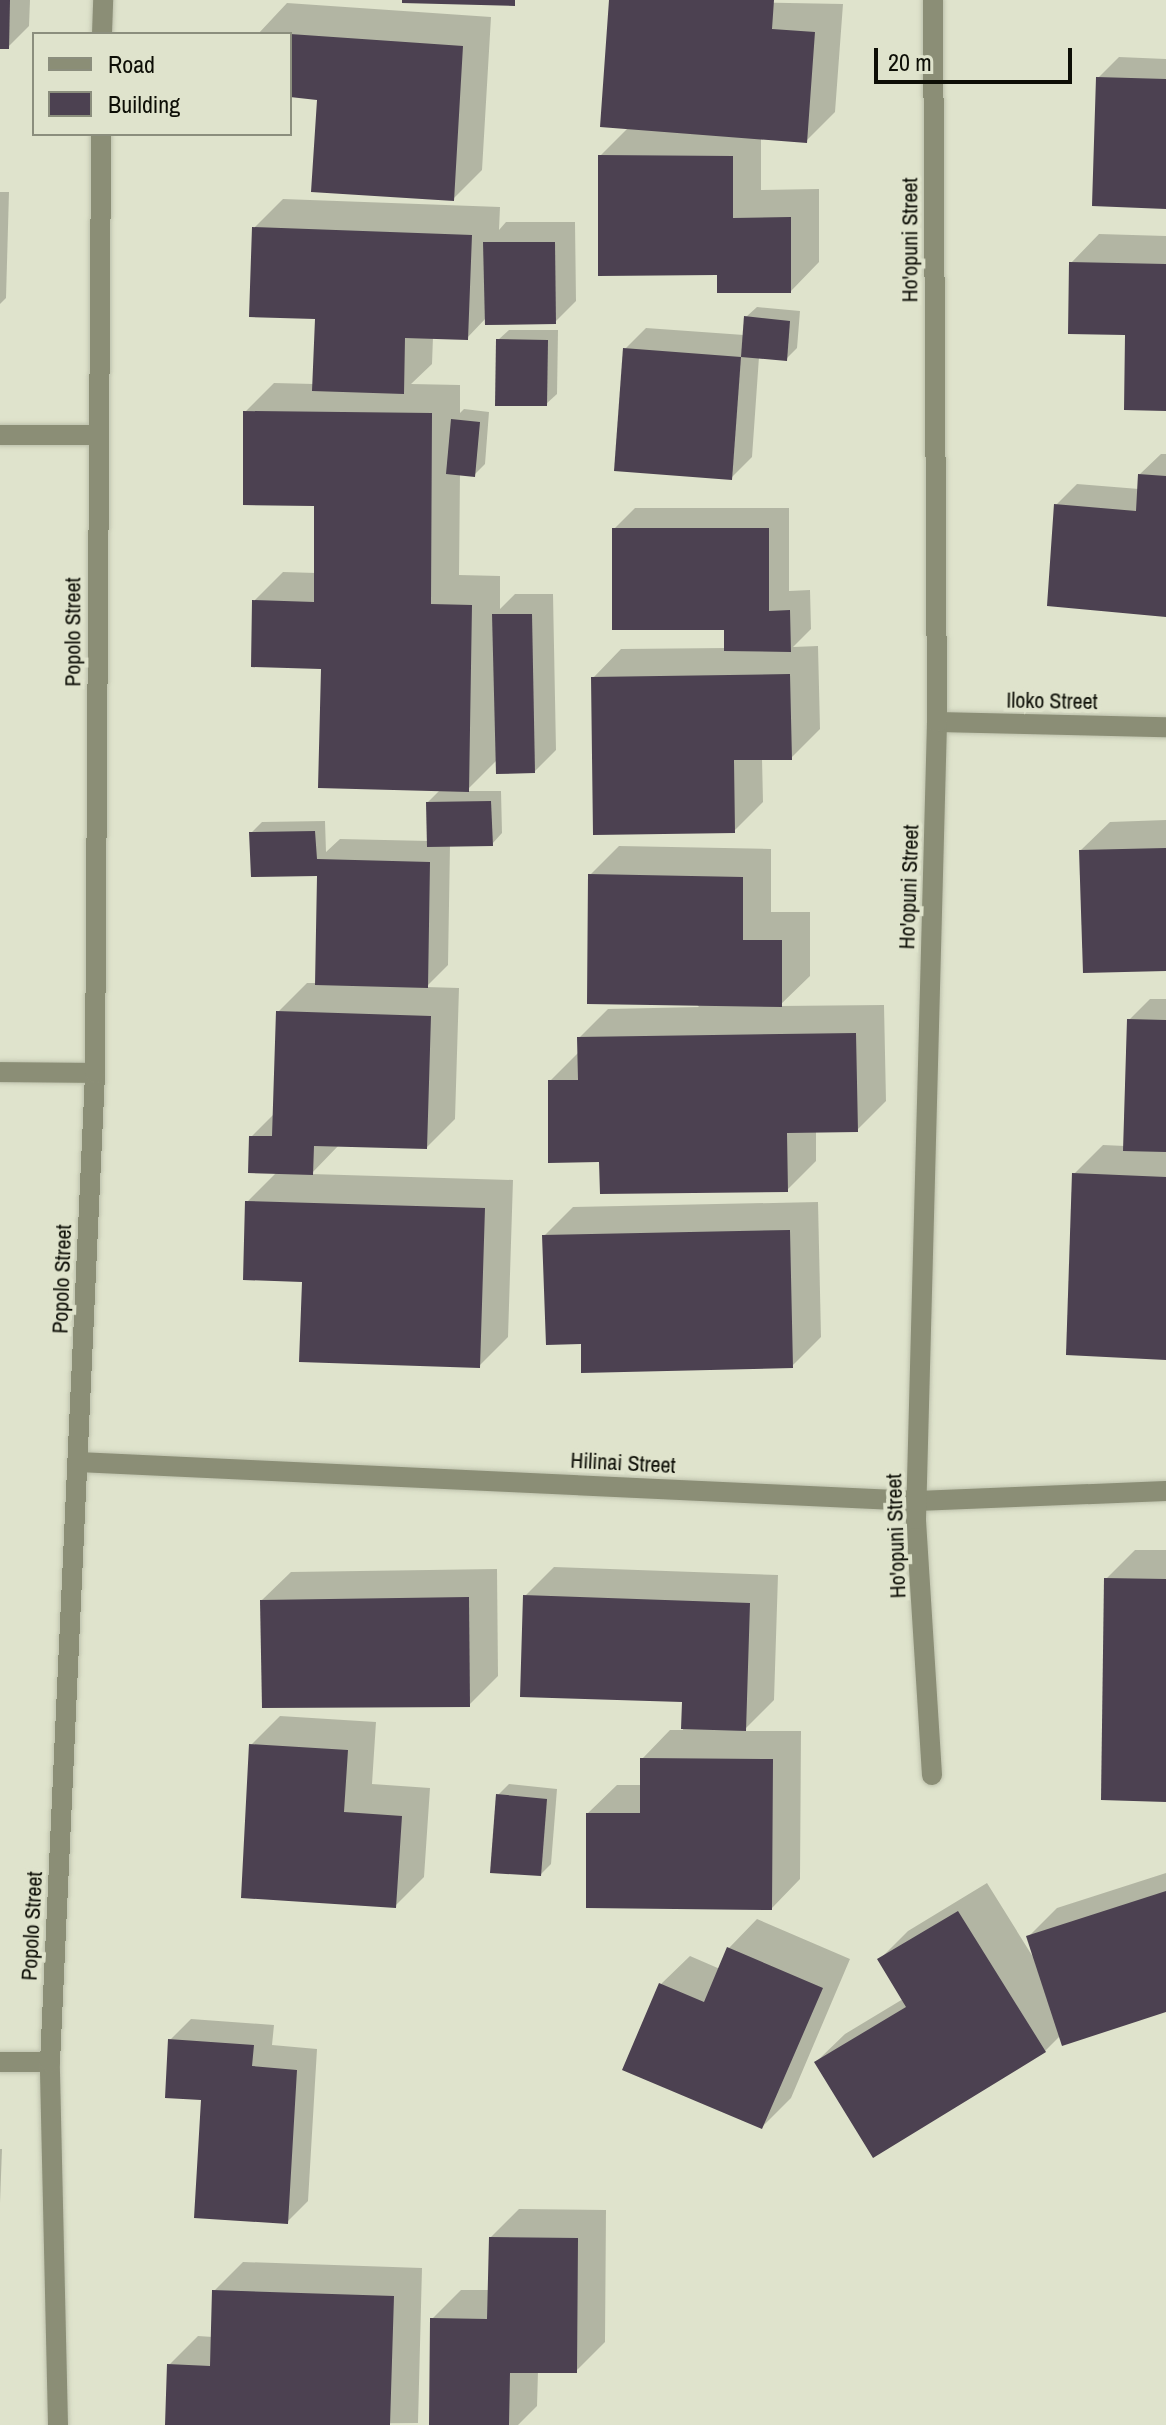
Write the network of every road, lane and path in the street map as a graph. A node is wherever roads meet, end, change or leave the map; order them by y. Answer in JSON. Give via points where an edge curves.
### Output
{"nodes":[{"id":1,"x":103,"y":0,"type":"edge"},
{"id":2,"x":933,"y":0,"type":"edge"},
{"id":3,"x":102,"y":32,"type":"edge"},
{"id":4,"x":101,"y":136,"type":"edge"},
{"id":5,"x":0,"y":435,"type":"edge"},
{"id":6,"x":98,"y":435,"type":"junction"},
{"id":7,"x":937,"y":722,"type":"junction"},
{"id":8,"x":1166,"y":727,"type":"edge"},
{"id":9,"x":0,"y":1072,"type":"edge"},
{"id":10,"x":95,"y":1073,"type":"junction"},
{"id":11,"x":78,"y":1462,"type":"junction"},
{"id":12,"x":1166,"y":1491,"type":"edge"},
{"id":13,"x":917,"y":1501,"type":"junction"},
{"id":14,"x":932,"y":1775,"type":"dead end"},
{"id":15,"x":0,"y":2062,"type":"edge"},
{"id":16,"x":50,"y":2062,"type":"junction"},
{"id":17,"x":58,"y":2425,"type":"edge"}],
"edges":[{"from":1,"to":3,"type":"street"},
{"from":2,"to":7,"type":"street","name":"Ho'opuni Street"},
{"from":4,"to":6,"type":"street","name":"Popolo Street"},
{"from":5,"to":6,"type":"street"},
{"from":6,"to":10,"type":"street","name":"Popolo Street"},
{"from":7,"to":8,"type":"street","name":"Iloko Street"},
{"from":7,"to":13,"type":"street","name":"Ho'opuni Street"},
{"from":9,"to":10,"type":"street"},
{"from":10,"to":11,"type":"street","name":"Popolo Street"},
{"from":11,"to":13,"type":"street","name":"Hilinai Street"},
{"from":11,"to":16,"type":"street","name":"Popolo Street"},
{"from":12,"to":13,"type":"street","name":"Hilinai Street"},
{"from":13,"to":14,"type":"street","name":"Ho'opuni Street"},
{"from":15,"to":16,"type":"street"},
{"from":16,"to":17,"type":"street","name":"Popolo Street"}]}
